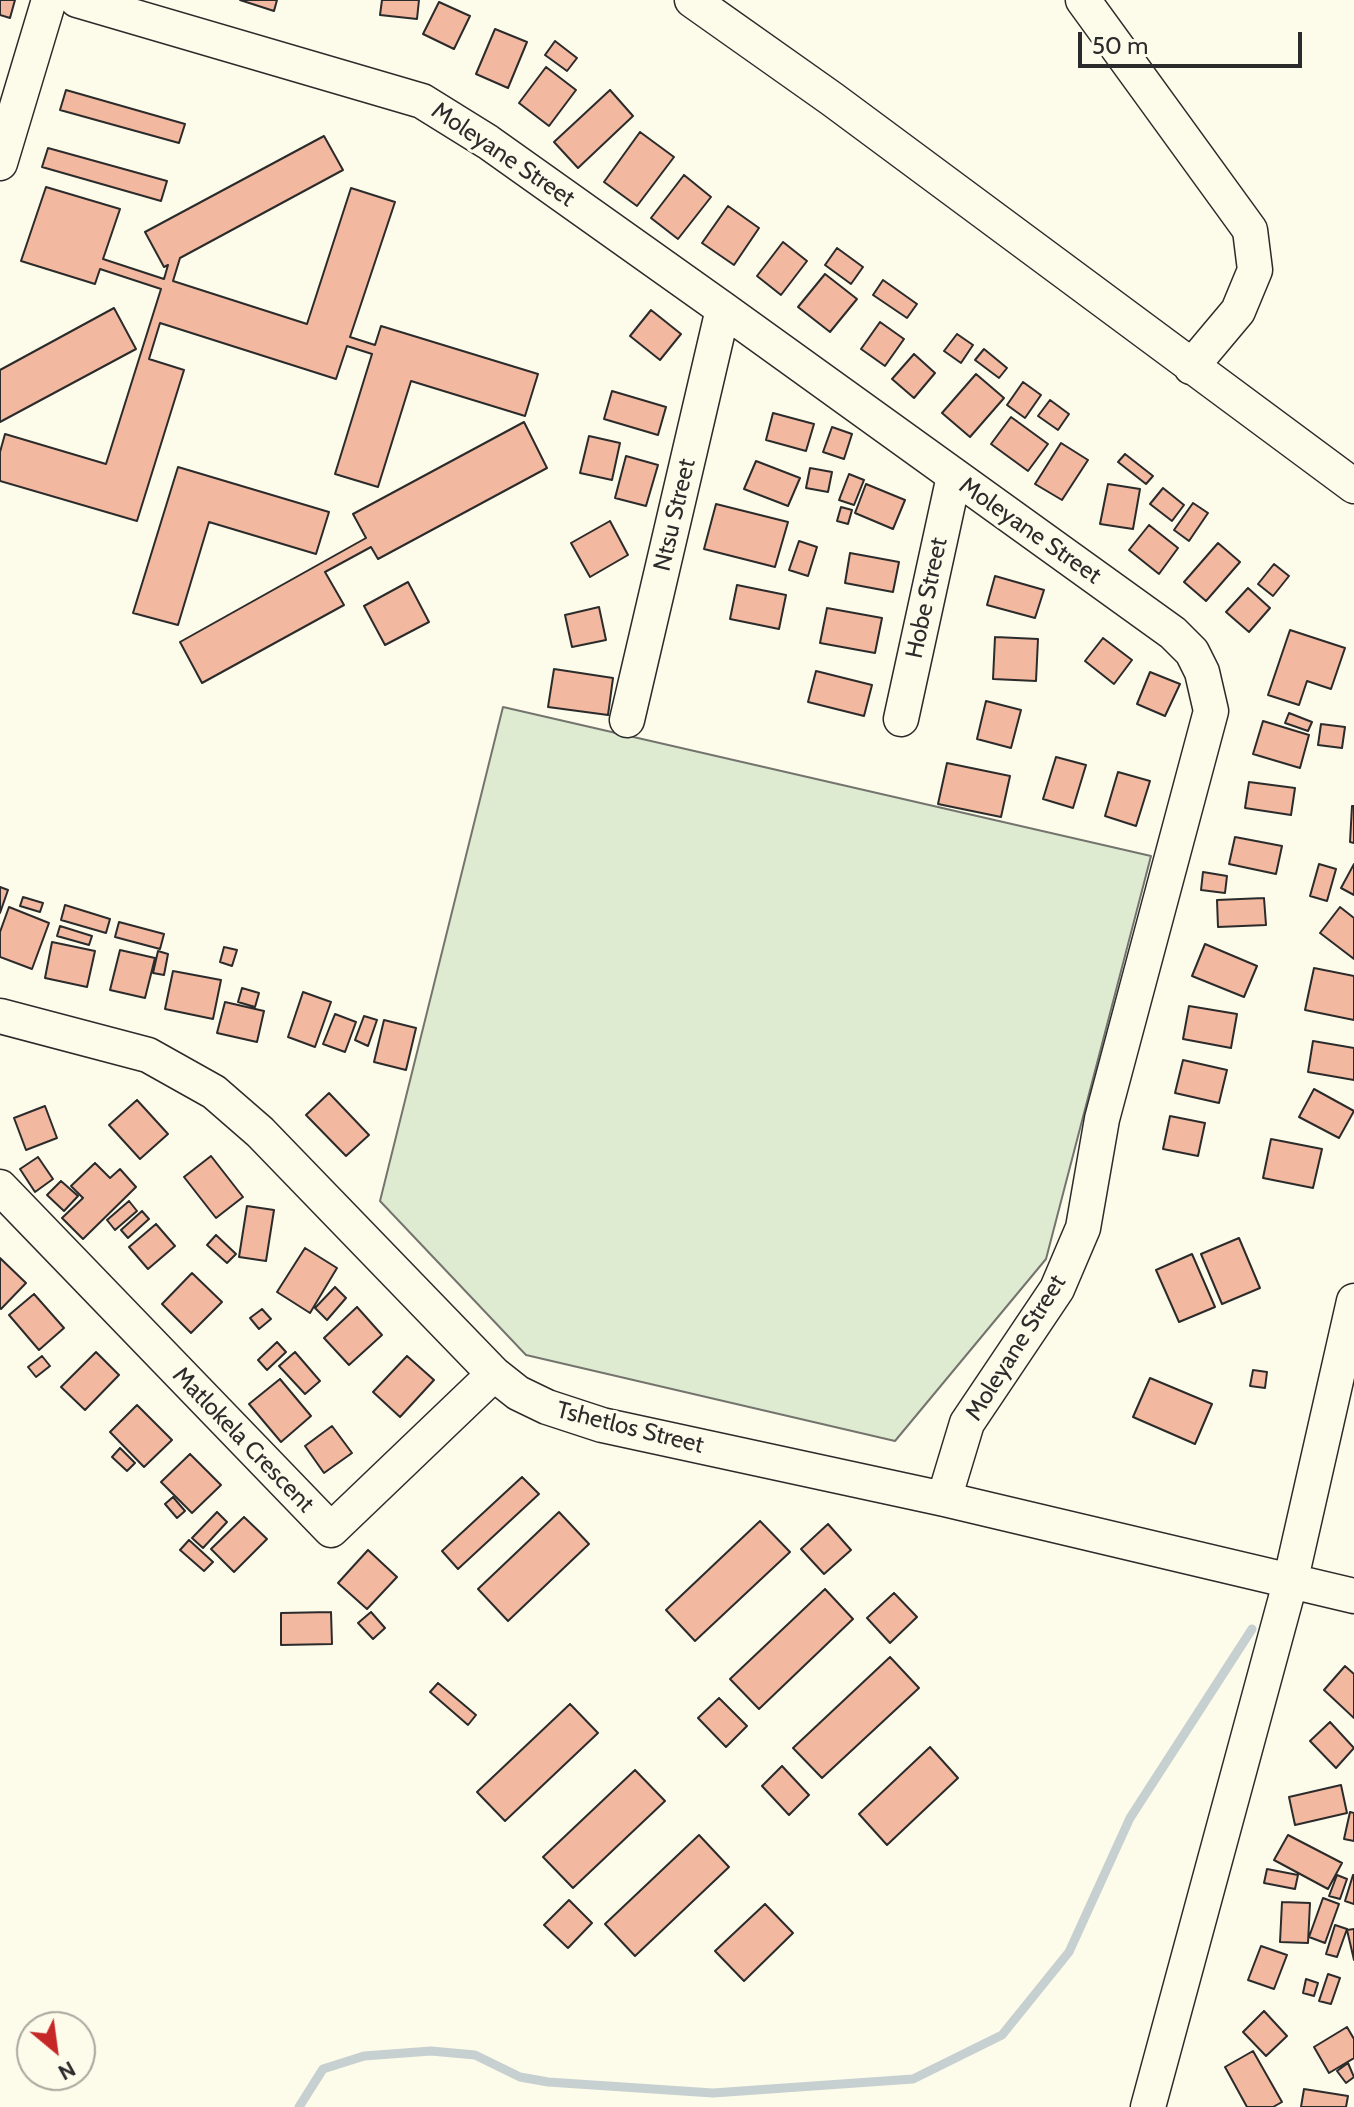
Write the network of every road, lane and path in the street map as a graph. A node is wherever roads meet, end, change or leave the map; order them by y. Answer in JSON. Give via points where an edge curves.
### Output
{"nodes":[{"id":1,"x":49,"y":0,"type":"edge"},
{"id":2,"x":77,"y":0,"type":"edge"},
{"id":3,"x":692,"y":0,"type":"edge"},
{"id":4,"x":1083,"y":0,"type":"edge"},
{"id":5,"x":0,"y":163,"type":"edge"},
{"id":6,"x":723,"y":309,"type":"junction"},
{"id":7,"x":1191,"y":367,"type":"junction"},
{"id":8,"x":954,"y":476,"type":"junction"},
{"id":9,"x":1354,"y":486,"type":"edge"},
{"id":10,"x":901,"y":719,"type":"dead end"},
{"id":11,"x":627,"y":720,"type":"dead end"},
{"id":12,"x":0,"y":1016,"type":"edge"},
{"id":13,"x":0,"y":1187,"type":"edge"},
{"id":14,"x":1354,"y":1301,"type":"edge"},
{"id":15,"x":494,"y":1374,"type":"junction"},
{"id":16,"x":944,"y":1499,"type":"junction"},
{"id":17,"x":1290,"y":1583,"type":"junction"},
{"id":18,"x":1354,"y":1596,"type":"edge"},
{"id":19,"x":1148,"y":2107,"type":"edge"}],
"edges":[{"from":1,"to":5,"type":"street"},
{"from":2,"to":6,"type":"street","name":"Moleyane Street","via":[[422,101]]},
{"from":3,"to":7,"type":"street"},
{"from":4,"to":7,"type":"street","via":[[1250,230],[1255,270],[1238,311]]},
{"from":6,"to":8,"type":"street","name":"Moleyane Street"},
{"from":6,"to":11,"type":"street","name":"Ntsu Street"},
{"from":7,"to":9,"type":"street"},
{"from":8,"to":10,"type":"street","name":"Hobe Street"},
{"from":8,"to":16,"type":"street","name":"Moleyane Street","via":[[1173,633],[1202,672],[1211,711],[1102,1119],[1083,1228],[1057,1289],[967,1423]]},
{"from":12,"to":15,"type":"street","name":"Tshetlos Street","via":[[148,1055],[214,1092],[260,1132]]},
{"from":13,"to":15,"type":"street","name":"Matlokela Crescent","via":[[331,1530]]},
{"from":14,"to":17,"type":"street"},
{"from":15,"to":16,"type":"street","name":"Tshetlos Street","via":[[547,1407],[602,1425]]},
{"from":16,"to":17,"type":"street","name":"Tshetlos Street"},
{"from":17,"to":18,"type":"street","name":"Tshetlos Street"},
{"from":17,"to":19,"type":"street"}]}
